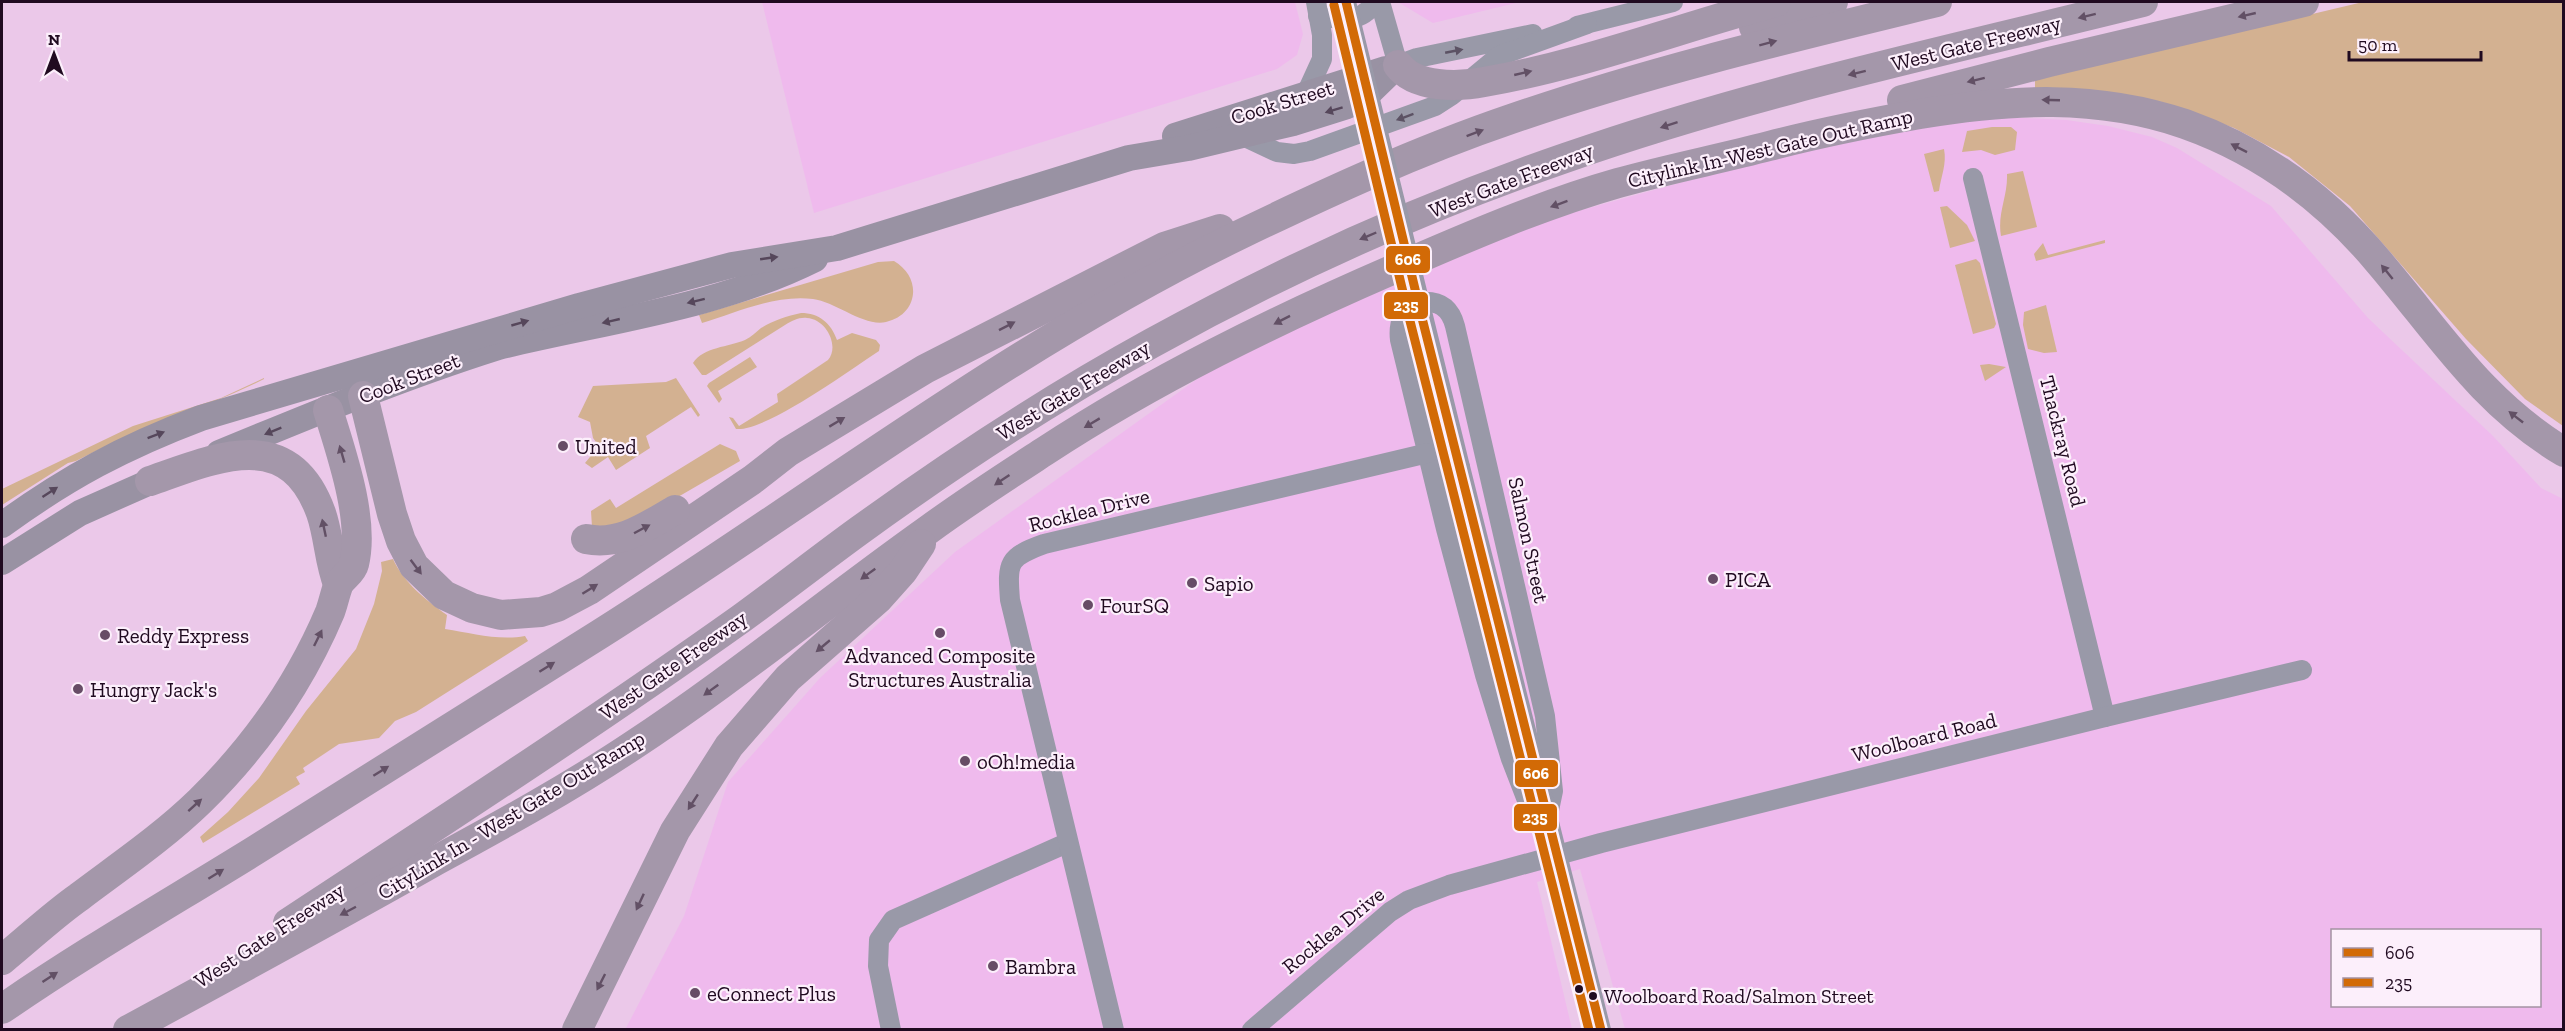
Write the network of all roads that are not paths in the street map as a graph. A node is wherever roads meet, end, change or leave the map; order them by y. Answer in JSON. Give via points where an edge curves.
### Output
{"nodes":[{"id":1,"x":1346,"y":2,"type":"edge"},
{"id":2,"x":1375,"y":2,"type":"edge"},
{"id":3,"x":1380,"y":2,"type":"edge"},
{"id":4,"x":1673,"y":2,"type":"edge"},
{"id":5,"x":1776,"y":2,"type":"edge"},
{"id":6,"x":1833,"y":2,"type":"edge"},
{"id":7,"x":1936,"y":2,"type":"edge"},
{"id":8,"x":2143,"y":2,"type":"edge"},
{"id":9,"x":2304,"y":2,"type":"edge"},
{"id":10,"x":1317,"y":9,"type":"edge"},
{"id":11,"x":1587,"y":24,"type":"junction"},
{"id":12,"x":1398,"y":65,"type":"junction"},
{"id":13,"x":1466,"y":83,"type":"junction"},
{"id":14,"x":1306,"y":94,"type":"junction"},
{"id":15,"x":1510,"y":119,"type":"junction"},
{"id":16,"x":1232,"y":137,"type":"junction"},
{"id":17,"x":1129,"y":158,"type":"junction"},
{"id":18,"x":1973,"y":178,"type":"dead end"},
{"id":19,"x":1614,"y":184,"type":"junction"},
{"id":20,"x":1336,"y":190,"type":"junction"},
{"id":21,"x":837,"y":248,"type":"junction"},
{"id":22,"x":730,"y":266,"type":"junction"},
{"id":23,"x":738,"y":291,"type":"junction"},
{"id":24,"x":359,"y":384,"type":"junction"},
{"id":25,"x":323,"y":396,"type":"junction"},
{"id":26,"x":788,"y":452,"type":"junction"},
{"id":27,"x":2564,"y":452,"type":"edge"},
{"id":28,"x":1428,"y":453,"type":"junction"},
{"id":29,"x":150,"y":481,"type":"junction"},
{"id":30,"x":2,"y":525,"type":"edge"},
{"id":31,"x":932,"y":526,"type":"junction"},
{"id":32,"x":586,"y":539,"type":"dead end"},
{"id":33,"x":2,"y":562,"type":"edge"},
{"id":34,"x":338,"y":584,"type":"junction"},
{"id":35,"x":2302,"y":670,"type":"dead end"},
{"id":36,"x":2105,"y":717,"type":"junction"},
{"id":37,"x":1548,"y":814,"type":"junction"},
{"id":38,"x":1067,"y":843,"type":"junction"},
{"id":39,"x":1558,"y":855,"type":"junction"},
{"id":40,"x":78,"y":897,"type":"junction"},
{"id":41,"x":2,"y":940,"type":"edge"},
{"id":42,"x":2,"y":960,"type":"edge"},
{"id":43,"x":2,"y":1009,"type":"edge"},
{"id":44,"x":126,"y":1029,"type":"edge"},
{"id":45,"x":577,"y":1029,"type":"edge"},
{"id":46,"x":891,"y":1029,"type":"edge"},
{"id":47,"x":1114,"y":1029,"type":"edge"},
{"id":48,"x":1252,"y":1029,"type":"edge"},
{"id":49,"x":1601,"y":1029,"type":"edge"}],
"edges":[{"from":1,"to":37,"type":"street","name":"Salmon Street","bridge":true},
{"from":2,"to":10,"type":"street","via":[[1363,15],[1352,19]]},
{"from":3,"to":12,"type":"street"},
{"from":4,"to":11,"type":"street"},
{"from":13,"to":5,"type":"highway","one_way":true,"via":[[1562,64]]},
{"from":6,"to":15,"type":"highway","via":[[1623,67]]},
{"from":15,"to":7,"type":"highway","one_way":true,"via":[[1769,43]]},
{"from":8,"to":44,"type":"highway","name":"West Gate Freeway","one_way":true,"via":[[1682,120],[1568,157],[1437,207],[1252,291],[1154,342],[984,444],[485,794]]},
{"from":9,"to":19,"type":"highway","one_way":true,"via":[[1931,92],[1735,144]]},
{"from":10,"to":14,"type":"street","via":[[1322,63]]},
{"from":12,"to":11,"type":"street","one_way":true},
{"from":11,"to":13,"type":"street","name":"Cook Street","via":[[1499,56]]},
{"from":12,"to":13,"type":"highway","via":[[1417,80]]},
{"from":12,"to":14,"type":"main road","name":"Cook Street"},
{"from":12,"to":16,"type":"main road","name":"Cook Street","one_way":true,"via":[[1376,89],[1347,106]]},
{"from":13,"to":16,"type":"street","name":"Cook Street","one_way":true,"via":[[1435,106],[1294,154],[1277,152],[1247,138]]},
{"from":14,"to":17,"type":"main road","name":"Cook Street","via":[[1186,131]]},
{"from":20,"to":15,"type":"highway","one_way":true},
{"from":16,"to":17,"type":"main road","name":"Cook Street"},
{"from":17,"to":21,"type":"main road","name":"Cook Street"},
{"from":18,"to":36,"type":"street","name":"Thackray Road"},
{"from":27,"to":19,"type":"highway","name":"Citylink In-West Gate Out Ramp","one_way":true,"via":[[2503,407],[2454,357],[2374,256],[2318,200],[2238,147],[2145,113],[2096,103],[2043,100],[1955,108],[1817,133]]},
{"from":19,"to":31,"type":"highway","name":"Citylink In-West Gate Out Ramp","one_way":true,"via":[[1448,246],[1335,295],[1192,365],[1050,447]]},
{"from":26,"to":20,"type":"highway","one_way":true,"via":[[925,369],[1164,247]]},
{"from":43,"to":20,"type":"highway","one_way":true,"via":[[632,614],[1040,344],[1234,238]]},
{"from":22,"to":21,"type":"main road","name":"Cook Street","one_way":true},
{"from":21,"to":23,"type":"main road","name":"Cook Street","via":[[779,277]]},
{"from":22,"to":23,"type":"main road"},
{"from":24,"to":22,"type":"main road","name":"Cook Street","one_way":true,"via":[[579,306]]},
{"from":23,"to":24,"type":"main road","name":"Cook Street","one_way":true},
{"from":24,"to":25,"type":"main road","name":"Cook Street"},
{"from":24,"to":26,"type":"highway","one_way":true,"via":[[392,514],[407,554],[444,595],[501,615],[541,612],[574,599]]},
{"from":25,"to":29,"type":"main road","name":"Cook Street","one_way":true},
{"from":30,"to":25,"type":"main road","name":"Cook Street","one_way":true,"via":[[90,466],[146,439],[201,418]]},
{"from":34,"to":25,"type":"highway","one_way":true,"via":[[354,566],[356,536],[352,495]]},
{"from":32,"to":26,"type":"highway","one_way":true,"via":[[626,537],[741,471]]},
{"from":28,"to":37,"type":"street","name":"Salmon Street","via":[[1485,675],[1511,759],[1528,803]]},
{"from":28,"to":37,"type":"street","name":"Salmon Street","via":[[1399,331],[1408,309],[1427,301],[1446,308],[1453,319],[1487,459],[1545,716],[1553,790]]},
{"from":28,"to":38,"type":"street","name":"Rocklea Drive","via":[[1020,552],[1011,564],[1010,600]]},
{"from":29,"to":33,"type":"main road","name":"Cook Street","via":[[80,513]]},
{"from":34,"to":29,"type":"highway","one_way":true,"via":[[313,495],[296,470],[284,462],[260,455],[232,457]]},
{"from":31,"to":44,"type":"highway","name":"CityLink In - West Gate Out Ramp","one_way":true,"via":[[688,707],[582,778],[358,905]]},
{"from":31,"to":45,"type":"highway","one_way":true,"via":[[903,571],[878,599],[788,678],[729,746],[675,831]]},
{"from":40,"to":34,"type":"highway","one_way":true,"via":[[181,818],[238,759],[274,715],[305,665],[331,610]]},
{"from":35,"to":36,"type":"street","name":"Woolboard Road"},
{"from":36,"to":39,"type":"street","name":"Woolboard Road"},
{"from":37,"to":39,"type":"street","name":"Salmon Street"},
{"from":38,"to":46,"type":"street","via":[[892,920],[879,940],[878,966]]},
{"from":38,"to":47,"type":"street","name":"Rocklea Drive"},
{"from":39,"to":48,"type":"street","name":"Rocklea Drive","via":[[1409,900],[1376,923]]},
{"from":39,"to":49,"type":"street","name":"Salmon Street"},
{"from":40,"to":41,"type":"highway","via":[[48,905]]},
{"from":40,"to":42,"type":"highway"}]}
